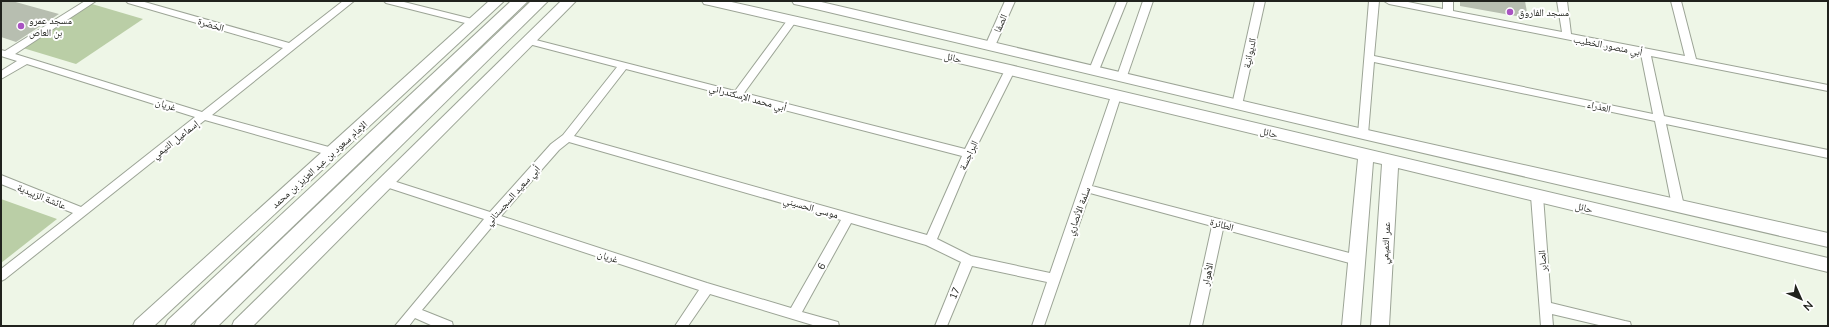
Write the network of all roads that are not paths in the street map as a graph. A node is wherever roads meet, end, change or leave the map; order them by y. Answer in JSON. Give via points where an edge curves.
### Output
{"nodes":[{"id":1,"x":90,"y":1,"type":"edge"},
{"id":2,"x":131,"y":1,"type":"edge"},
{"id":3,"x":349,"y":1,"type":"edge"},
{"id":4,"x":389,"y":1,"type":"edge"},
{"id":5,"x":497,"y":1,"type":"edge"},
{"id":6,"x":520,"y":1,"type":"edge"},
{"id":7,"x":540,"y":1,"type":"edge"},
{"id":8,"x":569,"y":1,"type":"edge"},
{"id":9,"x":709,"y":1,"type":"edge"},
{"id":10,"x":1010,"y":1,"type":"edge"},
{"id":11,"x":1122,"y":1,"type":"edge"},
{"id":12,"x":1148,"y":1,"type":"edge"},
{"id":13,"x":1260,"y":1,"type":"edge"},
{"id":14,"x":1374,"y":1,"type":"edge"},
{"id":15,"x":1388,"y":1,"type":"edge"},
{"id":16,"x":1448,"y":1,"type":"edge"},
{"id":17,"x":1562,"y":1,"type":"edge"},
{"id":18,"x":1676,"y":1,"type":"edge"},
{"id":19,"x":809,"y":2,"type":"edge"},
{"id":20,"x":1448,"y":13,"type":"junction"},
{"id":21,"x":792,"y":20,"type":"junction"},
{"id":22,"x":473,"y":22,"type":"junction"},
{"id":23,"x":1568,"y":37,"type":"junction"},
{"id":24,"x":528,"y":41,"type":"junction"},
{"id":25,"x":990,"y":46,"type":"junction"},
{"id":26,"x":291,"y":47,"type":"junction"},
{"id":27,"x":1645,"y":52,"type":"junction"},
{"id":28,"x":3,"y":54,"type":"edge"},
{"id":29,"x":1369,"y":58,"type":"junction"},
{"id":30,"x":25,"y":60,"type":"junction"},
{"id":31,"x":1691,"y":60,"type":"junction"},
{"id":32,"x":624,"y":65,"type":"junction"},
{"id":33,"x":1010,"y":70,"type":"junction"},
{"id":34,"x":1094,"y":70,"type":"junction"},
{"id":35,"x":1,"y":76,"type":"edge"},
{"id":36,"x":1122,"y":76,"type":"junction"},
{"id":37,"x":1828,"y":88,"type":"edge"},
{"id":38,"x":738,"y":94,"type":"junction"},
{"id":39,"x":1116,"y":96,"type":"junction"},
{"id":40,"x":1237,"y":105,"type":"junction"},
{"id":41,"x":204,"y":116,"type":"junction"},
{"id":42,"x":1660,"y":119,"type":"junction"},
{"id":43,"x":1363,"y":134,"type":"junction"},
{"id":44,"x":566,"y":138,"type":"junction"},
{"id":45,"x":332,"y":152,"type":"junction"},
{"id":46,"x":968,"y":154,"type":"junction"},
{"id":47,"x":1828,"y":154,"type":"edge"},
{"id":48,"x":1366,"y":155,"type":"junction"},
{"id":49,"x":1390,"y":161,"type":"junction"},
{"id":50,"x":2,"y":181,"type":"edge"},
{"id":51,"x":384,"y":182,"type":"junction"},
{"id":52,"x":1086,"y":188,"type":"junction"},
{"id":53,"x":1537,"y":196,"type":"junction"},
{"id":54,"x":1678,"y":206,"type":"junction"},
{"id":55,"x":82,"y":212,"type":"junction"},
{"id":56,"x":848,"y":217,"type":"junction"},
{"id":57,"x":492,"y":218,"type":"junction"},
{"id":58,"x":1218,"y":223,"type":"junction"},
{"id":59,"x":1828,"y":240,"type":"edge"},
{"id":60,"x":930,"y":241,"type":"junction"},
{"id":61,"x":968,"y":260,"type":"junction"},
{"id":62,"x":1357,"y":260,"type":"junction"},
{"id":63,"x":1828,"y":265,"type":"edge"},
{"id":64,"x":1,"y":276,"type":"edge"},
{"id":65,"x":1053,"y":278,"type":"junction"},
{"id":66,"x":707,"y":288,"type":"junction"},
{"id":67,"x":1546,"y":307,"type":"junction"},
{"id":68,"x":413,"y":312,"type":"junction"},
{"id":69,"x":794,"y":315,"type":"junction"},
{"id":70,"x":142,"y":326,"type":"edge"},
{"id":71,"x":175,"y":326,"type":"edge"},
{"id":72,"x":204,"y":326,"type":"edge"},
{"id":73,"x":241,"y":326,"type":"edge"},
{"id":74,"x":401,"y":326,"type":"edge"},
{"id":75,"x":447,"y":326,"type":"edge"},
{"id":76,"x":681,"y":326,"type":"edge"},
{"id":77,"x":833,"y":326,"type":"edge"},
{"id":78,"x":941,"y":326,"type":"edge"},
{"id":79,"x":1038,"y":326,"type":"edge"},
{"id":80,"x":1196,"y":326,"type":"edge"},
{"id":81,"x":1351,"y":326,"type":"edge"},
{"id":82,"x":1380,"y":326,"type":"edge"},
{"id":83,"x":1547,"y":326,"type":"edge"},
{"id":84,"x":1625,"y":326,"type":"edge"}],
"edges":[{"from":1,"to":28,"type":"street"},
{"from":2,"to":26,"type":"street","name":"الخضرة"},
{"from":3,"to":26,"type":"street","name":"إسماعيل التيمي"},
{"from":4,"to":22,"type":"street"},
{"from":5,"to":22,"type":"street","name":"الإمام سعود بن عبد العزيز بن محمد"},
{"from":6,"to":71,"type":"main road","name":"الإمام سعود بن عبد العزيز بن محمد"},
{"from":7,"to":72,"type":"main road"},
{"from":8,"to":24,"type":"street"},
{"from":9,"to":21,"type":"street","name":"حائل"},
{"from":10,"to":25,"type":"street","name":"الصفا"},
{"from":11,"to":34,"type":"street"},
{"from":12,"to":36,"type":"street"},
{"from":13,"to":40,"type":"street","name":"الديوانية"},
{"from":14,"to":29,"type":"street"},
{"from":15,"to":20,"type":"street","name":"أبي منصور الخطيب"},
{"from":16,"to":20,"type":"street"},
{"from":17,"to":23,"type":"street"},
{"from":18,"to":31,"type":"street"},
{"from":19,"to":25,"type":"street","name":"حائل"},
{"from":20,"to":23,"type":"street","name":"أبي منصور الخطيب"},
{"from":21,"to":33,"type":"street","name":"حائل"},
{"from":21,"to":38,"type":"street"},
{"from":22,"to":45,"type":"street","name":"الإمام سعود بن عبد العزيز بن محمد"},
{"from":23,"to":27,"type":"street","name":"أبي منصور الخطيب"},
{"from":24,"to":32,"type":"street","name":"أبي محمد الإسكندراني"},
{"from":24,"to":51,"type":"street"},
{"from":25,"to":34,"type":"street","name":"حائل"},
{"from":26,"to":41,"type":"street","name":"إسماعيل التيمي"},
{"from":27,"to":31,"type":"street","name":"أبي منصور الخطيب"},
{"from":27,"to":42,"type":"street"},
{"from":28,"to":30,"type":"street","name":"غريان"},
{"from":29,"to":42,"type":"street","name":"العذراء"},
{"from":29,"to":43,"type":"street"},
{"from":30,"to":35,"type":"street"},
{"from":30,"to":41,"type":"street","name":"غريان"},
{"from":31,"to":37,"type":"street","name":"أبي منصور الخطيب"},
{"from":32,"to":38,"type":"street","name":"أبي محمد الإسكندراني"},
{"from":32,"to":44,"type":"street","name":"أبي سعيد السجستاني"},
{"from":33,"to":39,"type":"street","name":"حائل"},
{"from":33,"to":46,"type":"street","name":"البراجسة"},
{"from":34,"to":36,"type":"street","name":"حائل"},
{"from":36,"to":40,"type":"street","name":"حائل"},
{"from":38,"to":46,"type":"street","name":"أبي محمد الإسكندراني"},
{"from":39,"to":48,"type":"street","name":"حائل"},
{"from":39,"to":52,"type":"street","name":"سلمة الأنصاري"},
{"from":40,"to":43,"type":"street","name":"حائل"},
{"from":41,"to":45,"type":"street","name":"غريان"},
{"from":41,"to":55,"type":"street","name":"إسماعيل التيمي"},
{"from":42,"to":47,"type":"street","name":"العذراء"},
{"from":42,"to":54,"type":"street"},
{"from":43,"to":54,"type":"street","name":"حائل"},
{"from":44,"to":56,"type":"street","name":"موسى الحسيني"},
{"from":44,"to":57,"type":"street","name":"أبي سعيد السجستاني"},
{"from":45,"to":70,"type":"street","name":"الإمام سعود بن عبد العزيز بن محمد"},
{"from":46,"to":60,"type":"street","name":"البراجسة"},
{"from":48,"to":49,"type":"street","name":"حائل"},
{"from":48,"to":62,"type":"street"},
{"from":49,"to":53,"type":"street","name":"حائل"},
{"from":49,"to":82,"type":"street","name":"عمر التميمي"},
{"from":50,"to":55,"type":"street","name":"عائشة الزبيدية"},
{"from":51,"to":57,"type":"street","name":"غريان"},
{"from":51,"to":73,"type":"street"},
{"from":52,"to":58,"type":"street","name":"الطائرة"},
{"from":52,"to":65,"type":"street","name":"سلمة الأنصاري"},
{"from":53,"to":63,"type":"street","name":"حائل"},
{"from":53,"to":67,"type":"street","name":"الصابر"},
{"from":54,"to":59,"type":"street","name":"حائل"},
{"from":55,"to":64,"type":"street","name":"إسماعيل التيمي"},
{"from":56,"to":60,"type":"street","name":"موسى الحسيني"},
{"from":56,"to":69,"type":"street","name":"6"},
{"from":57,"to":66,"type":"street","name":"غريان"},
{"from":57,"to":68,"type":"street","name":"أبي سعيد السجستاني"},
{"from":58,"to":62,"type":"street","name":"الطائرة"},
{"from":58,"to":80,"type":"street","name":"الأهوار"},
{"from":60,"to":61,"type":"street","name":"موسى الحسيني"},
{"from":61,"to":65,"type":"street","name":"موسى الحسيني"},
{"from":61,"to":78,"type":"street","name":"17"},
{"from":62,"to":81,"type":"street"},
{"from":65,"to":79,"type":"street","name":"سلمة الأنصاري"},
{"from":66,"to":69,"type":"street","name":"غريان"},
{"from":66,"to":76,"type":"street"},
{"from":67,"to":83,"type":"street","name":"الصابر"},
{"from":67,"to":84,"type":"street"},
{"from":68,"to":74,"type":"street","name":"أبي سعيد السجستاني"},
{"from":68,"to":75,"type":"street"},
{"from":69,"to":77,"type":"street","name":"غريان"}]}
